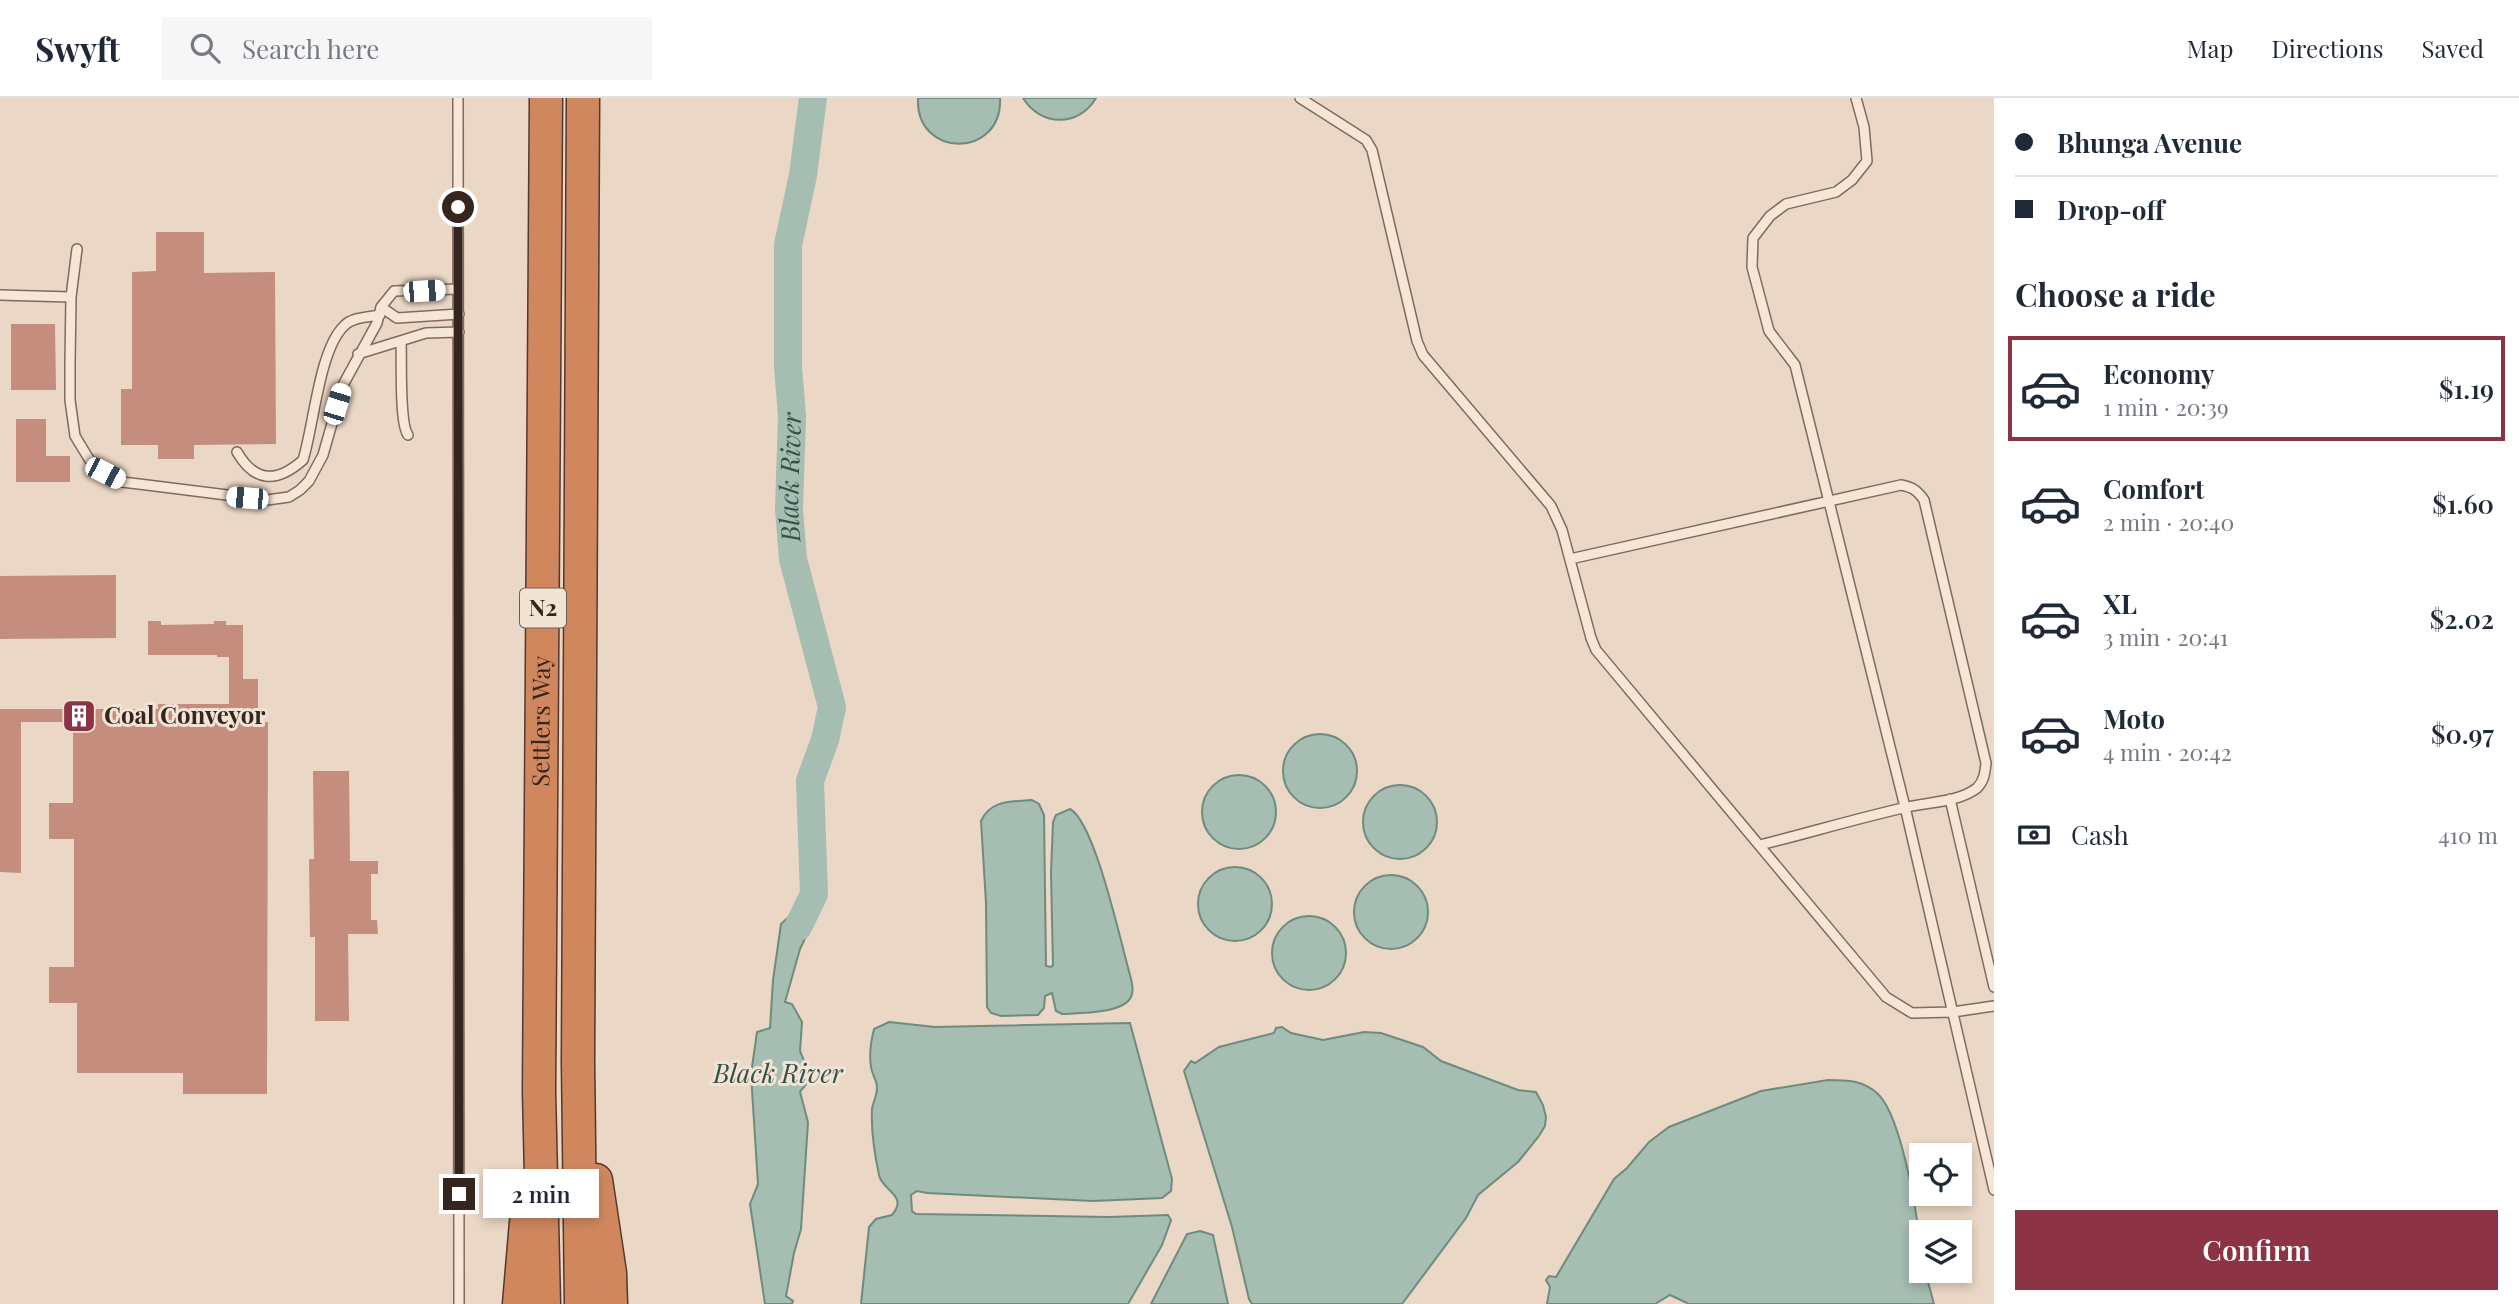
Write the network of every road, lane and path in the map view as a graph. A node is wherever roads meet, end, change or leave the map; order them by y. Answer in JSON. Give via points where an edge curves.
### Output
{"nodes":[{"id":1,"x":458,"y":98,"type":"edge"},
{"id":2,"x":546,"y":98,"type":"edge"},
{"id":3,"x":583,"y":98,"type":"edge"},
{"id":4,"x":1300,"y":98,"type":"edge"},
{"id":5,"x":1856,"y":98,"type":"edge"},
{"id":6,"x":76,"y":249,"type":"dead end"},
{"id":7,"x":458,"y":289,"type":"junction"},
{"id":8,"x":0,"y":295,"type":"edge"},
{"id":9,"x":71,"y":297,"type":"junction"},
{"id":10,"x":381,"y":311,"type":"junction"},
{"id":11,"x":459,"y":314,"type":"junction"},
{"id":12,"x":459,"y":332,"type":"junction"},
{"id":13,"x":401,"y":341,"type":"junction"},
{"id":14,"x":358,"y":354,"type":"junction"},
{"id":15,"x":408,"y":435,"type":"dead end"},
{"id":16,"x":237,"y":452,"type":"dead end"},
{"id":17,"x":1829,"y":499,"type":"junction"},
{"id":18,"x":1570,"y":559,"type":"junction"},
{"id":19,"x":1950,"y":799,"type":"junction"},
{"id":20,"x":1905,"y":807,"type":"junction"},
{"id":21,"x":1760,"y":845,"type":"junction"},
{"id":22,"x":1994,"y":986,"type":"edge"},
{"id":23,"x":1994,"y":1006,"type":"edge"},
{"id":24,"x":1953,"y":1012,"type":"junction"},
{"id":25,"x":578,"y":1061,"type":"junction"},
{"id":26,"x":539,"y":1091,"type":"junction"},
{"id":27,"x":1994,"y":1190,"type":"edge"},
{"id":28,"x":459,"y":1304,"type":"edge"},
{"id":29,"x":519,"y":1304,"type":"edge"},
{"id":30,"x":544,"y":1304,"type":"edge"},
{"id":31,"x":581,"y":1304,"type":"edge"},
{"id":32,"x":611,"y":1304,"type":"edge"}],
"edges":[{"from":1,"to":7,"type":"lane"},
{"from":2,"to":26,"type":"highway","name":"Settlers Way","number":"N2"},
{"from":3,"to":25,"type":"highway","name":"Settlers Way","number":"N2"},
{"from":4,"to":18,"type":"lane","via":[[1366,141],[1372,150],[1423,355],[1550,506]]},
{"from":5,"to":17,"type":"lane","via":[[1867,161],[1836,192],[1786,204],[1753,238],[1752,267],[1769,331],[1795,365]]},
{"from":6,"to":9,"type":"lane"},
{"from":7,"to":10,"type":"lane","via":[[394,291]]},
{"from":7,"to":11,"type":"lane"},
{"from":8,"to":9,"type":"lane"},
{"from":9,"to":14,"type":"lane","via":[[75,436],[89,459],[122,482],[267,500],[289,497],[309,481],[323,455],[343,385]]},
{"from":10,"to":11,"type":"lane","via":[[397,317]]},
{"from":10,"to":14,"type":"lane"},
{"from":10,"to":16,"type":"lane","via":[[346,323],[335,338],[303,460],[284,474],[260,476]]},
{"from":11,"to":12,"type":"lane"},
{"from":12,"to":13,"type":"lane","via":[[426,333]]},
{"from":12,"to":28,"type":"lane"},
{"from":13,"to":14,"type":"lane"},
{"from":13,"to":15,"type":"lane","via":[[403,418]]},
{"from":17,"to":18,"type":"lane"},
{"from":17,"to":19,"type":"lane","via":[[1900,485],[1912,487],[1923,500],[1986,763],[1978,786]]},
{"from":17,"to":20,"type":"lane"},
{"from":18,"to":21,"type":"lane","via":[[1597,650]]},
{"from":19,"to":20,"type":"lane"},
{"from":19,"to":22,"type":"lane"},
{"from":20,"to":21,"type":"lane"},
{"from":20,"to":24,"type":"lane"},
{"from":21,"to":24,"type":"lane","via":[[1886,997],[1912,1013]]},
{"from":23,"to":24,"type":"lane"},
{"from":24,"to":27,"type":"lane"},
{"from":25,"to":31,"type":"highway","name":"Settlers Way","number":"N2"},
{"from":25,"to":32,"type":"highway"},
{"from":26,"to":29,"type":"highway"},
{"from":26,"to":30,"type":"highway","name":"Settlers Way","number":"N2"}]}
